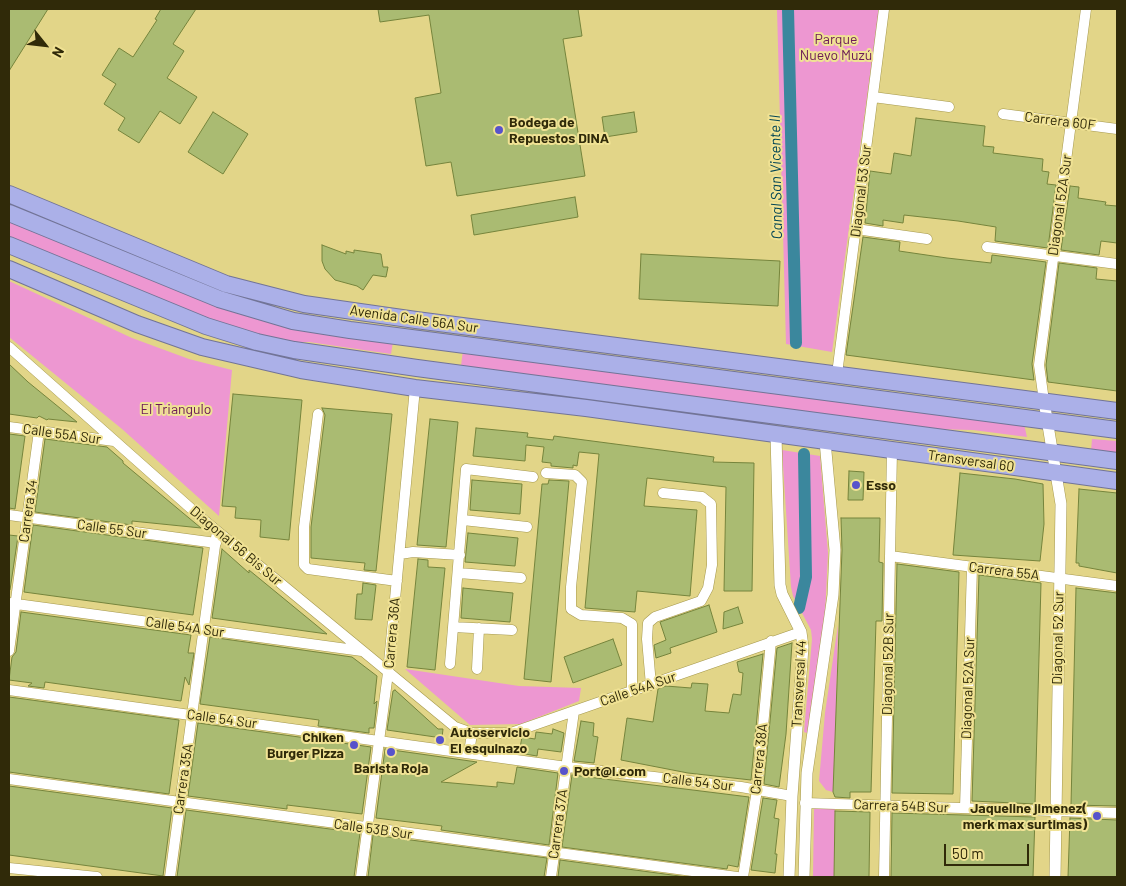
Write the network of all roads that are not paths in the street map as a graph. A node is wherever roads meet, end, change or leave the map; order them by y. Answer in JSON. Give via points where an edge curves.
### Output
{"nodes":[{"id":1,"x":884,"y":9,"type":"edge"},
{"id":2,"x":1086,"y":9,"type":"edge"},
{"id":3,"x":873,"y":97,"type":"junction"},
{"id":4,"x":949,"y":107,"type":"dead end"},
{"id":5,"x":1003,"y":114,"type":"dead end"},
{"id":6,"x":1071,"y":122,"type":"junction"},
{"id":7,"x":1117,"y":129,"type":"edge"},
{"id":8,"x":9,"y":194,"type":"edge"},
{"id":9,"x":9,"y":213,"type":"edge"},
{"id":10,"x":856,"y":230,"type":"junction"},
{"id":11,"x":60,"y":232,"type":"junction"},
{"id":12,"x":928,"y":239,"type":"dead end"},
{"id":13,"x":127,"y":243,"type":"junction"},
{"id":14,"x":9,"y":245,"type":"edge"},
{"id":15,"x":987,"y":247,"type":"dead end"},
{"id":16,"x":1053,"y":256,"type":"junction"},
{"id":17,"x":1117,"y":264,"type":"edge"},
{"id":18,"x":9,"y":269,"type":"edge"},
{"id":19,"x":206,"y":326,"type":"junction"},
{"id":20,"x":560,"y":338,"type":"junction"},
{"id":21,"x":9,"y":347,"type":"edge"},
{"id":22,"x":260,"y":362,"type":"junction"},
{"id":23,"x":623,"y":366,"type":"junction"},
{"id":24,"x":837,"y":374,"type":"junction"},
{"id":25,"x":416,"y":388,"type":"junction"},
{"id":26,"x":968,"y":391,"type":"junction"},
{"id":27,"x":638,"y":398,"type":"junction"},
{"id":28,"x":1044,"y":401,"type":"junction"},
{"id":29,"x":903,"y":402,"type":"junction"},
{"id":30,"x":586,"y":408,"type":"junction"},
{"id":31,"x":1117,"y":411,"type":"edge"},
{"id":32,"x":318,"y":414,"type":"dead end"},
{"id":33,"x":1047,"y":421,"type":"junction"},
{"id":34,"x":9,"y":427,"type":"edge"},
{"id":35,"x":1117,"y":430,"type":"edge"},
{"id":36,"x":39,"y":431,"type":"junction"},
{"id":37,"x":909,"y":434,"type":"junction"},
{"id":38,"x":776,"y":435,"type":"junction"},
{"id":39,"x":115,"y":441,"type":"junction"},
{"id":40,"x":825,"y":441,"type":"junction"},
{"id":41,"x":892,"y":450,"type":"junction"},
{"id":42,"x":1053,"y":452,"type":"junction"},
{"id":43,"x":956,"y":459,"type":"junction"},
{"id":44,"x":1117,"y":461,"type":"edge"},
{"id":45,"x":1056,"y":472,"type":"junction"},
{"id":46,"x":546,"y":473,"type":"dead end"},
{"id":47,"x":533,"y":477,"type":"dead end"},
{"id":48,"x":1117,"y":481,"type":"edge"},
{"id":49,"x":663,"y":494,"type":"dead end"},
{"id":50,"x":9,"y":515,"type":"edge"},
{"id":51,"x":27,"y":517,"type":"junction"},
{"id":52,"x":462,"y":520,"type":"junction"},
{"id":53,"x":528,"y":527,"type":"dead end"},
{"id":54,"x":218,"y":531,"type":"junction"},
{"id":55,"x":216,"y":543,"type":"junction"},
{"id":56,"x":400,"y":554,"type":"junction"},
{"id":57,"x":460,"y":555,"type":"junction"},
{"id":58,"x":890,"y":556,"type":"junction"},
{"id":59,"x":972,"y":567,"type":"junction"},
{"id":60,"x":458,"y":573,"type":"junction"},
{"id":61,"x":521,"y":578,"type":"dead end"},
{"id":62,"x":1060,"y":578,"type":"junction"},
{"id":63,"x":397,"y":581,"type":"junction"},
{"id":64,"x":1117,"y":586,"type":"edge"},
{"id":65,"x":12,"y":603,"type":"edge"},
{"id":66,"x":453,"y":627,"type":"junction"},
{"id":67,"x":479,"y":628,"type":"junction"},
{"id":68,"x":204,"y":629,"type":"junction"},
{"id":69,"x":512,"y":630,"type":"dead end"},
{"id":70,"x":801,"y":632,"type":"junction"},
{"id":71,"x":772,"y":641,"type":"junction"},
{"id":72,"x":9,"y":651,"type":"edge"},
{"id":73,"x":362,"y":651,"type":"junction"},
{"id":74,"x":450,"y":664,"type":"dead end"},
{"id":75,"x":477,"y":669,"type":"dead end"},
{"id":76,"x":388,"y":673,"type":"junction"},
{"id":77,"x":651,"y":685,"type":"junction"},
{"id":78,"x":9,"y":690,"type":"edge"},
{"id":79,"x":632,"y":691,"type":"junction"},
{"id":80,"x":574,"y":711,"type":"junction"},
{"id":81,"x":192,"y":715,"type":"junction"},
{"id":82,"x":472,"y":733,"type":"junction"},
{"id":83,"x":379,"y":742,"type":"junction"},
{"id":84,"x":469,"y":753,"type":"junction"},
{"id":85,"x":567,"y":767,"type":"junction"},
{"id":86,"x":9,"y":779,"type":"edge"},
{"id":87,"x":757,"y":790,"type":"junction"},
{"id":88,"x":792,"y":796,"type":"junction"},
{"id":89,"x":180,"y":803,"type":"junction"},
{"id":90,"x":805,"y":803,"type":"junction"},
{"id":91,"x":886,"y":805,"type":"junction"},
{"id":92,"x":965,"y":808,"type":"junction"},
{"id":93,"x":1055,"y":811,"type":"junction"},
{"id":94,"x":1117,"y":813,"type":"edge"},
{"id":95,"x":368,"y":828,"type":"junction"},
{"id":96,"x":553,"y":852,"type":"junction"},
{"id":97,"x":9,"y":868,"type":"edge"},
{"id":98,"x":97,"y":877,"type":"edge"},
{"id":99,"x":170,"y":877,"type":"edge"},
{"id":100,"x":361,"y":877,"type":"edge"},
{"id":101,"x":551,"y":877,"type":"edge"},
{"id":102,"x":737,"y":877,"type":"edge"},
{"id":103,"x":743,"y":877,"type":"edge"},
{"id":104,"x":790,"y":877,"type":"edge"},
{"id":105,"x":804,"y":877,"type":"edge"},
{"id":106,"x":884,"y":877,"type":"edge"},
{"id":107,"x":1055,"y":877,"type":"edge"}],
"edges":[{"from":1,"to":3,"type":"street","name":"Diagonal 53 Sur"},
{"from":2,"to":6,"type":"street","name":"Diagonal 52A Sur"},
{"from":3,"to":4,"type":"street"},
{"from":3,"to":10,"type":"street","name":"Diagonal 53 Sur"},
{"from":5,"to":6,"type":"street","name":"Carrera 60F"},
{"from":6,"to":7,"type":"street","name":"Carrera 60F"},
{"from":6,"to":16,"type":"street","name":"Diagonal 52A Sur"},
{"from":8,"to":13,"type":"highway","name":"Avenida Calle 56A Sur"},
{"from":9,"to":11,"type":"highway","name":"Avenida Calle 56A Sur"},
{"from":10,"to":12,"type":"street"},
{"from":10,"to":24,"type":"street","name":"Diagonal 53 Sur"},
{"from":11,"to":13,"type":"highway"},
{"from":11,"to":23,"type":"highway","name":"Avenida Calle 56A Sur","via":[[219,300],[293,320]]},
{"from":13,"to":20,"type":"highway","name":"Avenida Calle 56A Sur","via":[[226,284],[281,299]]},
{"from":14,"to":19,"type":"highway"},
{"from":15,"to":16,"type":"street"},
{"from":16,"to":17,"type":"street"},
{"from":16,"to":28,"type":"street","name":"Diagonal 52A Sur","via":[[1039,365]]},
{"from":18,"to":22,"type":"highway","via":[[137,324],[202,347]]},
{"from":19,"to":22,"type":"highway"},
{"from":19,"to":27,"type":"highway","via":[[294,350]]},
{"from":20,"to":23,"type":"highway"},
{"from":20,"to":24,"type":"highway","name":"Avenida Calle 56A Sur"},
{"from":21,"to":39,"type":"street","name":"Diagonal 56 Bis Sur"},
{"from":22,"to":25,"type":"highway"},
{"from":23,"to":29,"type":"highway","name":"Avenida Calle 56A Sur"},
{"from":24,"to":26,"type":"highway"},
{"from":25,"to":30,"type":"highway"},
{"from":25,"to":56,"type":"street","name":"Carrera 36A"},
{"from":26,"to":28,"type":"highway"},
{"from":26,"to":29,"type":"highway"},
{"from":27,"to":30,"type":"highway"},
{"from":27,"to":37,"type":"highway","name":"Transversal 60"},
{"from":28,"to":31,"type":"highway"},
{"from":28,"to":33,"type":"street","name":"Diagonal 52 Sur"},
{"from":29,"to":33,"type":"highway"},
{"from":30,"to":38,"type":"highway"},
{"from":32,"to":63,"type":"street","via":[[304,527],[304,565]]},
{"from":33,"to":35,"type":"highway"},
{"from":33,"to":42,"type":"street","name":"Diagonal 52 Sur"},
{"from":34,"to":36,"type":"street","name":"Calle 55A Sur"},
{"from":36,"to":39,"type":"street","name":"Calle 55A Sur"},
{"from":36,"to":51,"type":"street","name":"Carrera 34"},
{"from":37,"to":42,"type":"highway","name":"Transversal 60"},
{"from":37,"to":43,"type":"highway"},
{"from":38,"to":40,"type":"highway"},
{"from":38,"to":70,"type":"street","name":"Transversal 44","via":[[780,585]]},
{"from":39,"to":54,"type":"street","name":"Diagonal 56 Bis Sur"},
{"from":40,"to":41,"type":"highway","name":"Transversal 60"},
{"from":40,"to":90,"type":"street","name":"Transversal 44","via":[[835,550],[833,595]]},
{"from":41,"to":43,"type":"highway","name":"Transversal 60"},
{"from":41,"to":58,"type":"street","name":"Diagonal 52B Sur"},
{"from":42,"to":44,"type":"highway","name":"Transversal 60"},
{"from":42,"to":45,"type":"street","name":"Diagonal 52 Sur"},
{"from":43,"to":45,"type":"highway","name":"Transversal 60"},
{"from":45,"to":48,"type":"highway","name":"Transversal 60"},
{"from":45,"to":62,"type":"street","name":"Diagonal 52 Sur","via":[[1061,504]]},
{"from":46,"to":79,"type":"street","via":[[575,475],[582,482],[571,609],[592,618],[622,618],[632,624]]},
{"from":47,"to":52,"type":"street","via":[[466,469]]},
{"from":49,"to":77,"type":"street","via":[[702,498],[711,504],[712,565],[708,588],[701,601],[655,617],[648,623]]},
{"from":50,"to":51,"type":"street","name":"Calle 55 Sur"},
{"from":51,"to":55,"type":"street","name":"Calle 55 Sur"},
{"from":51,"to":65,"type":"street","name":"Carrera 34"},
{"from":52,"to":53,"type":"street"},
{"from":52,"to":57,"type":"street"},
{"from":54,"to":55,"type":"street","name":"Carrera 35A"},
{"from":54,"to":73,"type":"street","name":"Diagonal 56 Bis Sur"},
{"from":55,"to":68,"type":"street","name":"Carrera 35A"},
{"from":56,"to":57,"type":"street"},
{"from":56,"to":63,"type":"street","name":"Carrera 36A"},
{"from":57,"to":60,"type":"street"},
{"from":58,"to":59,"type":"street","name":"Carrera 55A"},
{"from":58,"to":91,"type":"street","name":"Diagonal 52B Sur"},
{"from":59,"to":62,"type":"street","name":"Carrera 55A"},
{"from":59,"to":92,"type":"street","name":"Diagonal 52A Sur"},
{"from":60,"to":61,"type":"street"},
{"from":60,"to":66,"type":"street"},
{"from":62,"to":64,"type":"street","name":"Carrera 55A"},
{"from":62,"to":93,"type":"street","name":"Diagonal 52 Sur"},
{"from":63,"to":76,"type":"street","name":"Carrera 36A"},
{"from":65,"to":68,"type":"street","name":"Calle 54A Sur"},
{"from":65,"to":72,"type":"street","name":"Carrera 34"},
{"from":66,"to":67,"type":"street"},
{"from":66,"to":74,"type":"street"},
{"from":67,"to":69,"type":"street"},
{"from":67,"to":75,"type":"street"},
{"from":68,"to":73,"type":"street","name":"Calle 54A Sur"},
{"from":68,"to":81,"type":"street","name":"Carrera 35A"},
{"from":70,"to":71,"type":"street","name":"Calle 54A Sur"},
{"from":70,"to":88,"type":"street","name":"Transversal 44","via":[[803,646]]},
{"from":71,"to":77,"type":"street","name":"Calle 54A Sur"},
{"from":71,"to":87,"type":"street","name":"Carrera 38A"},
{"from":73,"to":76,"type":"street","name":"Diagonal 56 Bis Sur"},
{"from":76,"to":82,"type":"street","name":"Diagonal 56 Bis Sur","via":[[454,727]]},
{"from":76,"to":83,"type":"street","name":"Carrera 36A"},
{"from":77,"to":79,"type":"street","name":"Calle 54A Sur"},
{"from":78,"to":81,"type":"street","name":"Calle 54 Sur"},
{"from":79,"to":80,"type":"street","name":"Calle 54A Sur"},
{"from":80,"to":82,"type":"street","name":"Calle 54A Sur","via":[[511,732]]},
{"from":80,"to":85,"type":"street","name":"Carrera 37A"},
{"from":81,"to":83,"type":"street","name":"Calle 54 Sur"},
{"from":81,"to":89,"type":"street","name":"Carrera 35A"},
{"from":82,"to":84,"type":"street"},
{"from":83,"to":84,"type":"street","name":"Calle 54 Sur"},
{"from":83,"to":95,"type":"street","name":"Carrera 36A"},
{"from":84,"to":85,"type":"street","name":"Calle 54 Sur"},
{"from":85,"to":87,"type":"street","name":"Calle 54 Sur"},
{"from":85,"to":96,"type":"street","name":"Carrera 37A"},
{"from":86,"to":89,"type":"street","name":"Calle 53B Sur"},
{"from":87,"to":88,"type":"street","name":"Calle 54 Sur"},
{"from":87,"to":103,"type":"street","name":"Carrera 38A"},
{"from":88,"to":104,"type":"street","name":"Transversal 44"},
{"from":89,"to":95,"type":"street","name":"Calle 53B Sur"},
{"from":89,"to":99,"type":"street","name":"Carrera 35A"},
{"from":90,"to":91,"type":"street","name":"Carrera 54B Sur"},
{"from":90,"to":105,"type":"street","name":"Transversal 44"},
{"from":91,"to":92,"type":"street","name":"Carrera 54B Sur"},
{"from":91,"to":106,"type":"street","name":"Diagonal 52B Sur"},
{"from":92,"to":93,"type":"street","name":"Carrera 54B Sur"},
{"from":93,"to":94,"type":"street","name":"Carrera 54B Sur"},
{"from":93,"to":107,"type":"street","name":"Diagonal 52 Sur"},
{"from":95,"to":96,"type":"street","name":"Calle 53B Sur"},
{"from":95,"to":100,"type":"street","name":"Carrera 36A"},
{"from":96,"to":101,"type":"street","name":"Carrera 37A"},
{"from":96,"to":102,"type":"street","name":"Calle 53B Sur"},
{"from":97,"to":98,"type":"street"}]}
